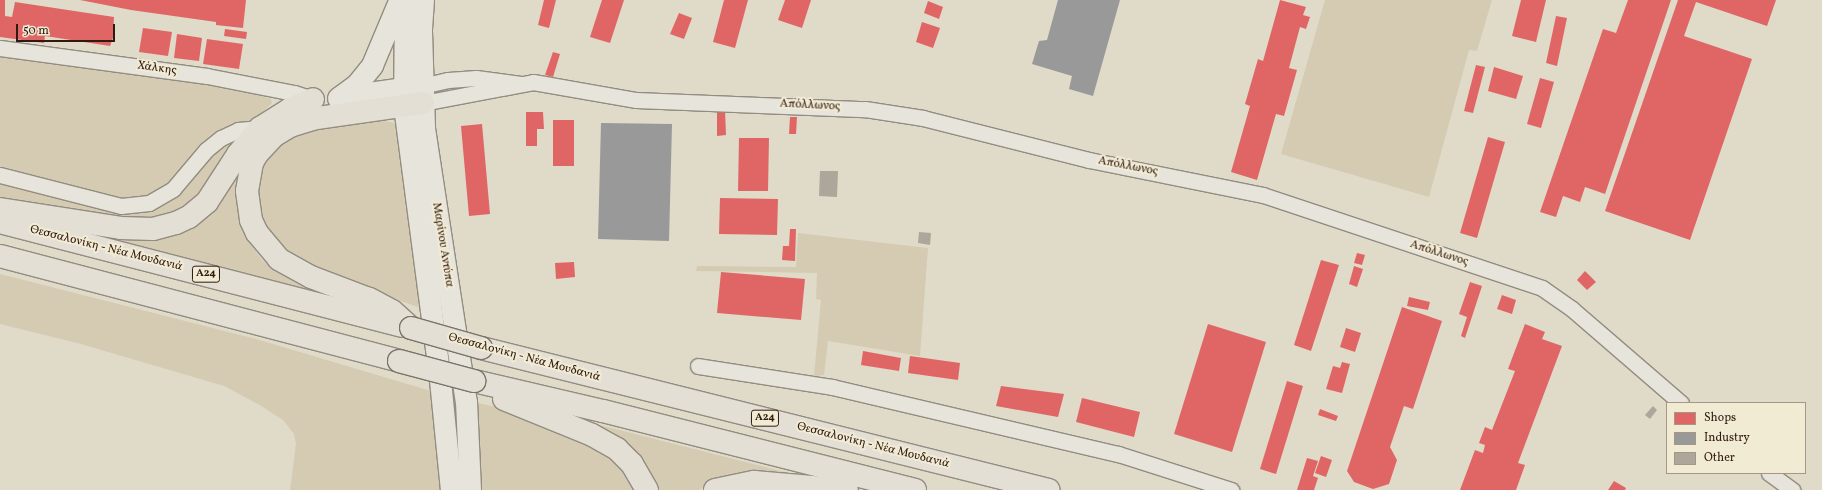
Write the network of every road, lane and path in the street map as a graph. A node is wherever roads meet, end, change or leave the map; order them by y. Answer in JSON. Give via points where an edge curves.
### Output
{"nodes":[{"id":1,"x":399,"y":0,"type":"edge"},
{"id":2,"x":405,"y":0,"type":"edge"},
{"id":3,"x":423,"y":0,"type":"edge"},
{"id":4,"x":0,"y":48,"type":"edge"},
{"id":5,"x":413,"y":96,"type":"junction"},
{"id":6,"x":338,"y":98,"type":"junction"},
{"id":7,"x":313,"y":99,"type":"junction"},
{"id":8,"x":260,"y":128,"type":"junction"},
{"id":9,"x":0,"y":175,"type":"edge"},
{"id":10,"x":0,"y":209,"type":"edge"},
{"id":11,"x":0,"y":222,"type":"edge"},
{"id":12,"x":0,"y":256,"type":"edge"},
{"id":13,"x":411,"y":328,"type":"junction"},
{"id":14,"x":698,"y":366,"type":"dead end"},
{"id":15,"x":474,"y":381,"type":"junction"},
{"id":16,"x":1680,"y":402,"type":"edge"},
{"id":17,"x":1770,"y":474,"type":"edge"},
{"id":18,"x":451,"y":490,"type":"edge"},
{"id":19,"x":470,"y":490,"type":"edge"},
{"id":20,"x":647,"y":490,"type":"edge"},
{"id":21,"x":715,"y":490,"type":"edge"},
{"id":22,"x":847,"y":490,"type":"edge"},
{"id":23,"x":915,"y":490,"type":"edge"},
{"id":24,"x":1049,"y":490,"type":"edge"},
{"id":25,"x":1231,"y":490,"type":"edge"},
{"id":26,"x":1792,"y":490,"type":"edge"}],
"edges":[{"from":1,"to":6,"type":"main road","via":[[372,65],[356,85]]},
{"from":2,"to":5,"type":"main road","name":"Μαρίνου Αντύπα"},
{"from":3,"to":5,"type":"main road","name":"Μαρίνου Αντύπα"},
{"from":4,"to":7,"type":"street","name":"Χάλκης","via":[[207,76]]},
{"from":5,"to":6,"type":"main road"},
{"from":5,"to":13,"type":"highway","via":[[290,126],[275,135],[257,154],[252,163],[247,191],[251,220],[257,233],[279,259],[311,277],[369,299],[392,311]]},
{"from":5,"to":16,"type":"street","name":"Απόλλωνος","via":[[533,82],[636,100],[866,109],[923,118],[1089,160],[1263,195],[1542,288],[1572,309]]},
{"from":5,"to":18,"type":"main road","name":"Μαρίνου Αντύπα"},
{"from":5,"to":19,"type":"main road","name":"Μαρίνου Αντύπα","via":[[432,188],[466,401]]},
{"from":6,"to":7,"type":"main road"},
{"from":7,"to":8,"type":"highway","via":[[290,108]]},
{"from":8,"to":9,"type":"street","via":[[238,130],[221,138],[206,150],[173,188],[149,203],[121,206]]},
{"from":8,"to":10,"type":"highway","via":[[238,154],[206,202],[189,218],[166,227],[139,230]]},
{"from":11,"to":13,"type":"highway","name":"Θεσσαλονίκη - Νέα Μουδανιά","number":"Α24"},
{"from":12,"to":15,"type":"highway","bridge":true},
{"from":13,"to":24,"type":"highway","name":"Θεσσαλονίκη - Νέα Μουδανιά","number":"Α24","bridge":true,"via":[[481,348]]},
{"from":14,"to":25,"type":"street","via":[[847,391],[1118,454]]},
{"from":15,"to":20,"type":"highway","via":[[486,392],[565,423],[617,449],[632,464]]},
{"from":15,"to":23,"type":"highway"},
{"from":17,"to":26,"type":"street"},
{"from":21,"to":22,"type":"highway","via":[[754,482]]}]}
